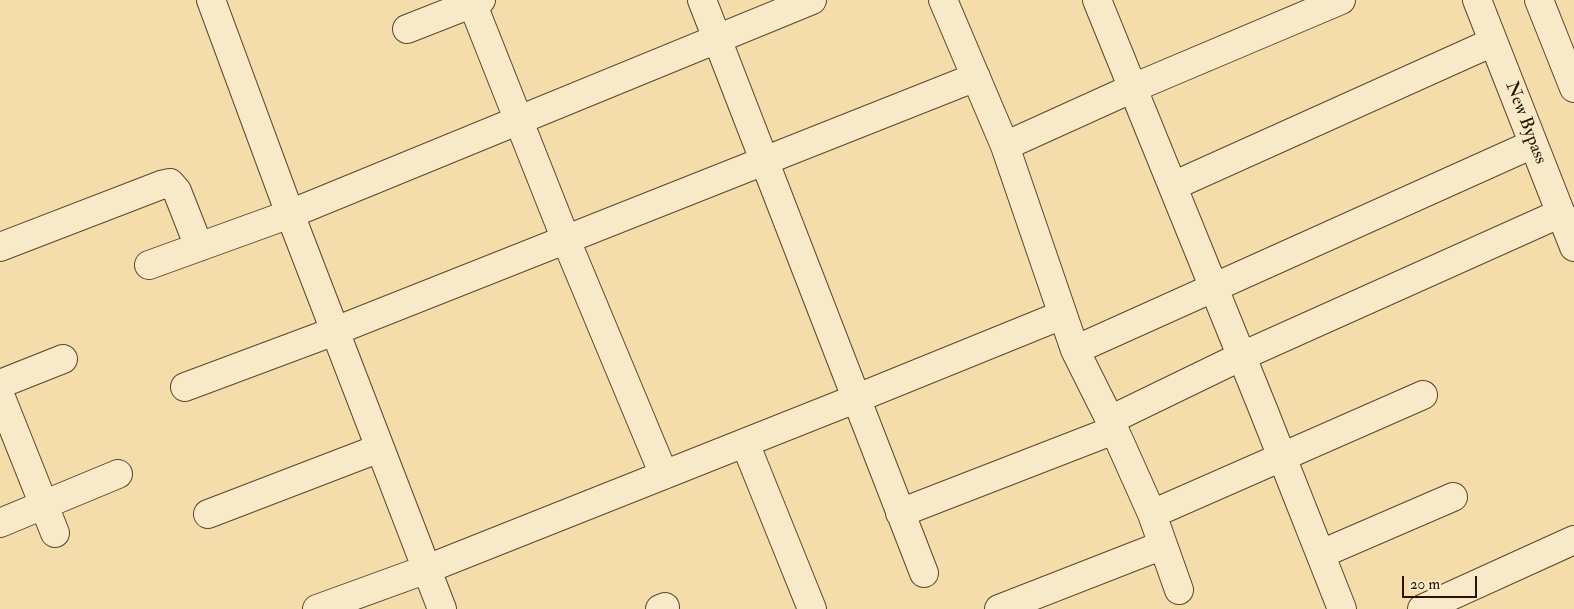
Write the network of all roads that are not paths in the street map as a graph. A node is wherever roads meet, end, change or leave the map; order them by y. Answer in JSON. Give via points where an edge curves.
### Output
{"nodes":[{"id":1,"x":211,"y":0,"type":"edge"},
{"id":2,"x":702,"y":0,"type":"edge"},
{"id":3,"x":812,"y":0,"type":"edge"},
{"id":4,"x":943,"y":0,"type":"edge"},
{"id":5,"x":1097,"y":0,"type":"edge"},
{"id":6,"x":1341,"y":0,"type":"edge"},
{"id":7,"x":1477,"y":0,"type":"edge"},
{"id":8,"x":1540,"y":0,"type":"edge"},
{"id":9,"x":475,"y":1,"type":"edge"},
{"id":10,"x":407,"y":28,"type":"dead end"},
{"id":11,"x":716,"y":39,"type":"junction"},
{"id":12,"x":1494,"y":42,"type":"junction"},
{"id":13,"x":976,"y":78,"type":"junction"},
{"id":14,"x":1133,"y":88,"type":"junction"},
{"id":15,"x":1574,"y":88,"type":"edge"},
{"id":16,"x":518,"y":121,"type":"junction"},
{"id":17,"x":1533,"y":144,"type":"junction"},
{"id":18,"x":1005,"y":146,"type":"junction"},
{"id":19,"x":764,"y":161,"type":"junction"},
{"id":20,"x":1173,"y":186,"type":"junction"},
{"id":21,"x":1560,"y":212,"type":"junction"},
{"id":22,"x":290,"y":214,"type":"junction"},
{"id":23,"x":566,"y":240,"type":"junction"},
{"id":24,"x":0,"y":247,"type":"edge"},
{"id":25,"x":199,"y":247,"type":"junction"},
{"id":26,"x":1574,"y":247,"type":"edge"},
{"id":27,"x":150,"y":265,"type":"dead end"},
{"id":28,"x":1214,"y":287,"type":"junction"},
{"id":29,"x":1062,"y":315,"type":"junction"},
{"id":30,"x":335,"y":331,"type":"junction"},
{"id":31,"x":1075,"y":350,"type":"junction"},
{"id":32,"x":1242,"y":356,"type":"junction"},
{"id":33,"x":63,"y":359,"type":"dead end"},
{"id":34,"x":0,"y":384,"type":"edge"},
{"id":35,"x":185,"y":387,"type":"dead end"},
{"id":36,"x":0,"y":395,"type":"edge"},
{"id":37,"x":1423,"y":395,"type":"dead end"},
{"id":38,"x":855,"y":399,"type":"junction"},
{"id":39,"x":1112,"y":425,"type":"junction"},
{"id":40,"x":745,"y":443,"type":"junction"},
{"id":41,"x":380,"y":448,"type":"junction"},
{"id":42,"x":1282,"y":457,"type":"junction"},
{"id":43,"x":118,"y":474,"type":"dead end"},
{"id":44,"x":664,"y":475,"type":"junction"},
{"id":45,"x":1453,"y":496,"type":"dead end"},
{"id":46,"x":44,"y":505,"type":"junction"},
{"id":47,"x":900,"y":513,"type":"junction"},
{"id":48,"x":208,"y":514,"type":"dead end"},
{"id":49,"x":1152,"y":514,"type":"junction"},
{"id":50,"x":0,"y":523,"type":"edge"},
{"id":51,"x":55,"y":533,"type":"dead end"},
{"id":52,"x":1574,"y":540,"type":"edge"},
{"id":53,"x":1163,"y":545,"type":"junction"},
{"id":54,"x":1320,"y":554,"type":"junction"},
{"id":55,"x":427,"y":569,"type":"junction"},
{"id":56,"x":924,"y":572,"type":"dead end"},
{"id":57,"x":1179,"y":590,"type":"dead end"},
{"id":58,"x":1010,"y":607,"type":"edge"},
{"id":59,"x":317,"y":609,"type":"edge"},
{"id":60,"x":442,"y":609,"type":"edge"},
{"id":61,"x":812,"y":609,"type":"edge"},
{"id":62,"x":1342,"y":609,"type":"edge"},
{"id":63,"x":1422,"y":609,"type":"edge"}],
"edges":[{"from":1,"to":22,"type":"street"},
{"from":2,"to":11,"type":"street"},
{"from":3,"to":11,"type":"street"},
{"from":4,"to":13,"type":"street"},
{"from":5,"to":14,"type":"street"},
{"from":6,"to":14,"type":"street"},
{"from":7,"to":12,"type":"street","name":"New Bypass"},
{"from":8,"to":15,"type":"street"},
{"from":9,"to":10,"type":"street"},
{"from":9,"to":16,"type":"street"},
{"from":11,"to":16,"type":"street"},
{"from":11,"to":19,"type":"street"},
{"from":12,"to":17,"type":"street","name":"New Bypass"},
{"from":12,"to":20,"type":"street"},
{"from":13,"to":18,"type":"street"},
{"from":13,"to":19,"type":"street"},
{"from":14,"to":18,"type":"street"},
{"from":14,"to":20,"type":"street"},
{"from":16,"to":22,"type":"street"},
{"from":16,"to":23,"type":"street"},
{"from":17,"to":21,"type":"street","name":"New Bypass"},
{"from":17,"to":28,"type":"street"},
{"from":18,"to":29,"type":"street"},
{"from":19,"to":23,"type":"street"},
{"from":19,"to":38,"type":"street"},
{"from":20,"to":28,"type":"street"},
{"from":21,"to":26,"type":"street","name":"New Bypass"},
{"from":21,"to":32,"type":"street"},
{"from":22,"to":25,"type":"street"},
{"from":22,"to":30,"type":"street"},
{"from":23,"to":30,"type":"street"},
{"from":23,"to":44,"type":"street"},
{"from":24,"to":25,"type":"street","via":[[170,183],[177,190]]},
{"from":25,"to":27,"type":"street"},
{"from":28,"to":31,"type":"street"},
{"from":28,"to":32,"type":"street"},
{"from":29,"to":31,"type":"street"},
{"from":29,"to":38,"type":"street"},
{"from":30,"to":35,"type":"street"},
{"from":30,"to":41,"type":"street"},
{"from":31,"to":39,"type":"street"},
{"from":32,"to":39,"type":"street"},
{"from":32,"to":42,"type":"street"},
{"from":33,"to":34,"type":"street"},
{"from":36,"to":46,"type":"street"},
{"from":37,"to":42,"type":"street"},
{"from":38,"to":40,"type":"street"},
{"from":38,"to":47,"type":"street"},
{"from":39,"to":47,"type":"street"},
{"from":39,"to":49,"type":"street"},
{"from":40,"to":44,"type":"street"},
{"from":40,"to":61,"type":"street"},
{"from":41,"to":48,"type":"street"},
{"from":41,"to":55,"type":"street"},
{"from":42,"to":49,"type":"street"},
{"from":42,"to":54,"type":"street"},
{"from":43,"to":46,"type":"street"},
{"from":44,"to":55,"type":"street"},
{"from":45,"to":54,"type":"street"},
{"from":46,"to":50,"type":"street"},
{"from":46,"to":51,"type":"street"},
{"from":47,"to":56,"type":"street"},
{"from":49,"to":53,"type":"street"},
{"from":52,"to":63,"type":"street"},
{"from":53,"to":57,"type":"street"},
{"from":53,"to":58,"type":"street"},
{"from":54,"to":62,"type":"street"},
{"from":55,"to":59,"type":"street"},
{"from":55,"to":60,"type":"street"}]}
